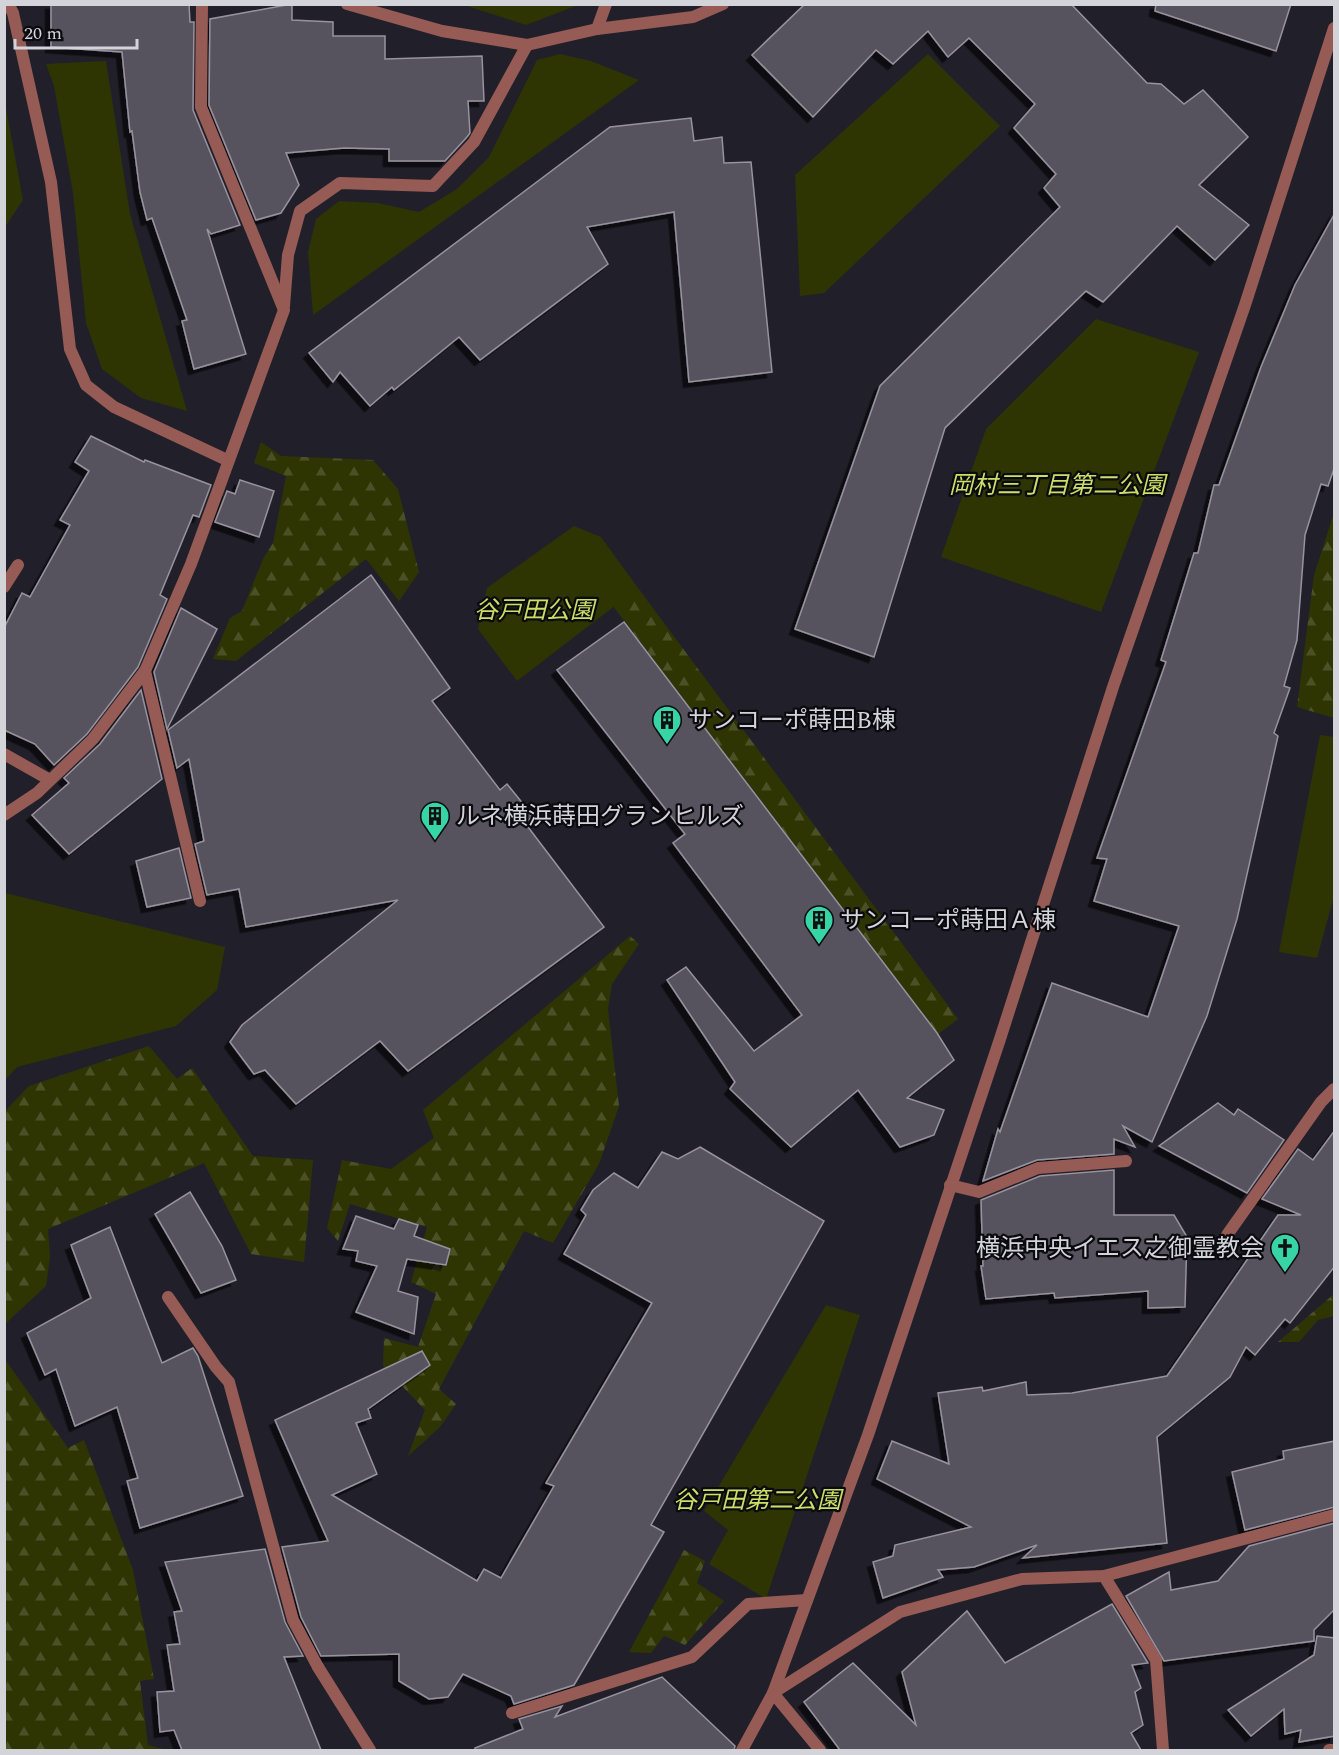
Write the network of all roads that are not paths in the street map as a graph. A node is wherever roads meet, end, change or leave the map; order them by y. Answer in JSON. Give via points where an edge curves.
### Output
{"nodes":[{"id":1,"x":8,"y":4,"type":"edge"},
{"id":2,"x":202,"y":4,"type":"edge"},
{"id":3,"x":347,"y":4,"type":"edge"},
{"id":4,"x":606,"y":4,"type":"edge"},
{"id":5,"x":723,"y":4,"type":"edge"},
{"id":6,"x":1335,"y":28,"type":"edge"},
{"id":7,"x":597,"y":29,"type":"junction"},
{"id":8,"x":1332,"y":42,"type":"edge"},
{"id":9,"x":526,"y":45,"type":"junction"},
{"id":10,"x":284,"y":310,"type":"junction"},
{"id":11,"x":227,"y":460,"type":"junction"},
{"id":12,"x":18,"y":565,"type":"dead end"},
{"id":13,"x":4,"y":587,"type":"edge"},
{"id":14,"x":145,"y":671,"type":"junction"},
{"id":15,"x":4,"y":754,"type":"edge"},
{"id":16,"x":50,"y":780,"type":"junction"},
{"id":17,"x":4,"y":815,"type":"edge"},
{"id":18,"x":200,"y":902,"type":"dead end"},
{"id":19,"x":1335,"y":1089,"type":"edge"},
{"id":20,"x":1126,"y":1161,"type":"dead end"},
{"id":21,"x":950,"y":1185,"type":"junction"},
{"id":22,"x":1227,"y":1235,"type":"dead end"},
{"id":23,"x":168,"y":1297,"type":"dead end"},
{"id":24,"x":1335,"y":1515,"type":"edge"},
{"id":25,"x":1104,"y":1576,"type":"junction"},
{"id":26,"x":807,"y":1600,"type":"junction"},
{"id":27,"x":773,"y":1694,"type":"junction"},
{"id":28,"x":512,"y":1713,"type":"dead end"},
{"id":29,"x":370,"y":1750,"type":"edge"},
{"id":30,"x":742,"y":1750,"type":"edge"},
{"id":31,"x":820,"y":1750,"type":"edge"},
{"id":32,"x":1163,"y":1750,"type":"edge"},
{"id":33,"x":1329,"y":1750,"type":"edge"},
{"id":34,"x":1335,"y":1750,"type":"edge"}],
"edges":[{"from":1,"to":11,"type":"street","via":[[51,182],[70,349],[86,385],[114,407]]},
{"from":2,"to":10,"type":"street","via":[[201,107]]},
{"from":3,"to":9,"type":"street","via":[[442,31]]},
{"from":4,"to":7,"type":"street"},
{"from":5,"to":7,"type":"street","via":[[693,17]]},
{"from":6,"to":8,"type":"street"},
{"from":7,"to":9,"type":"street"},
{"from":8,"to":21,"type":"street","via":[[1113,687]]},
{"from":9,"to":10,"type":"street","via":[[474,142],[433,186],[340,183],[300,211],[288,255]]},
{"from":10,"to":11,"type":"street"},
{"from":11,"to":14,"type":"street","via":[[191,564]]},
{"from":12,"to":13,"type":"street"},
{"from":14,"to":16,"type":"street","via":[[93,739]]},
{"from":14,"to":18,"type":"street"},
{"from":15,"to":16,"type":"street"},
{"from":16,"to":17,"type":"street"},
{"from":19,"to":22,"type":"street","via":[[1321,1102]]},
{"from":20,"to":21,"type":"street","via":[[1038,1168],[979,1192]]},
{"from":21,"to":26,"type":"street","via":[[868,1435]]},
{"from":23,"to":29,"type":"street","via":[[229,1382],[293,1620]]},
{"from":24,"to":25,"type":"street"},
{"from":25,"to":27,"type":"street","via":[[1022,1579],[900,1612]]},
{"from":25,"to":32,"type":"street","via":[[1156,1660]]},
{"from":26,"to":27,"type":"street"},
{"from":26,"to":28,"type":"street","via":[[748,1604],[692,1657]]},
{"from":27,"to":30,"type":"street"},
{"from":27,"to":31,"type":"street"},
{"from":33,"to":34,"type":"street"}]}
